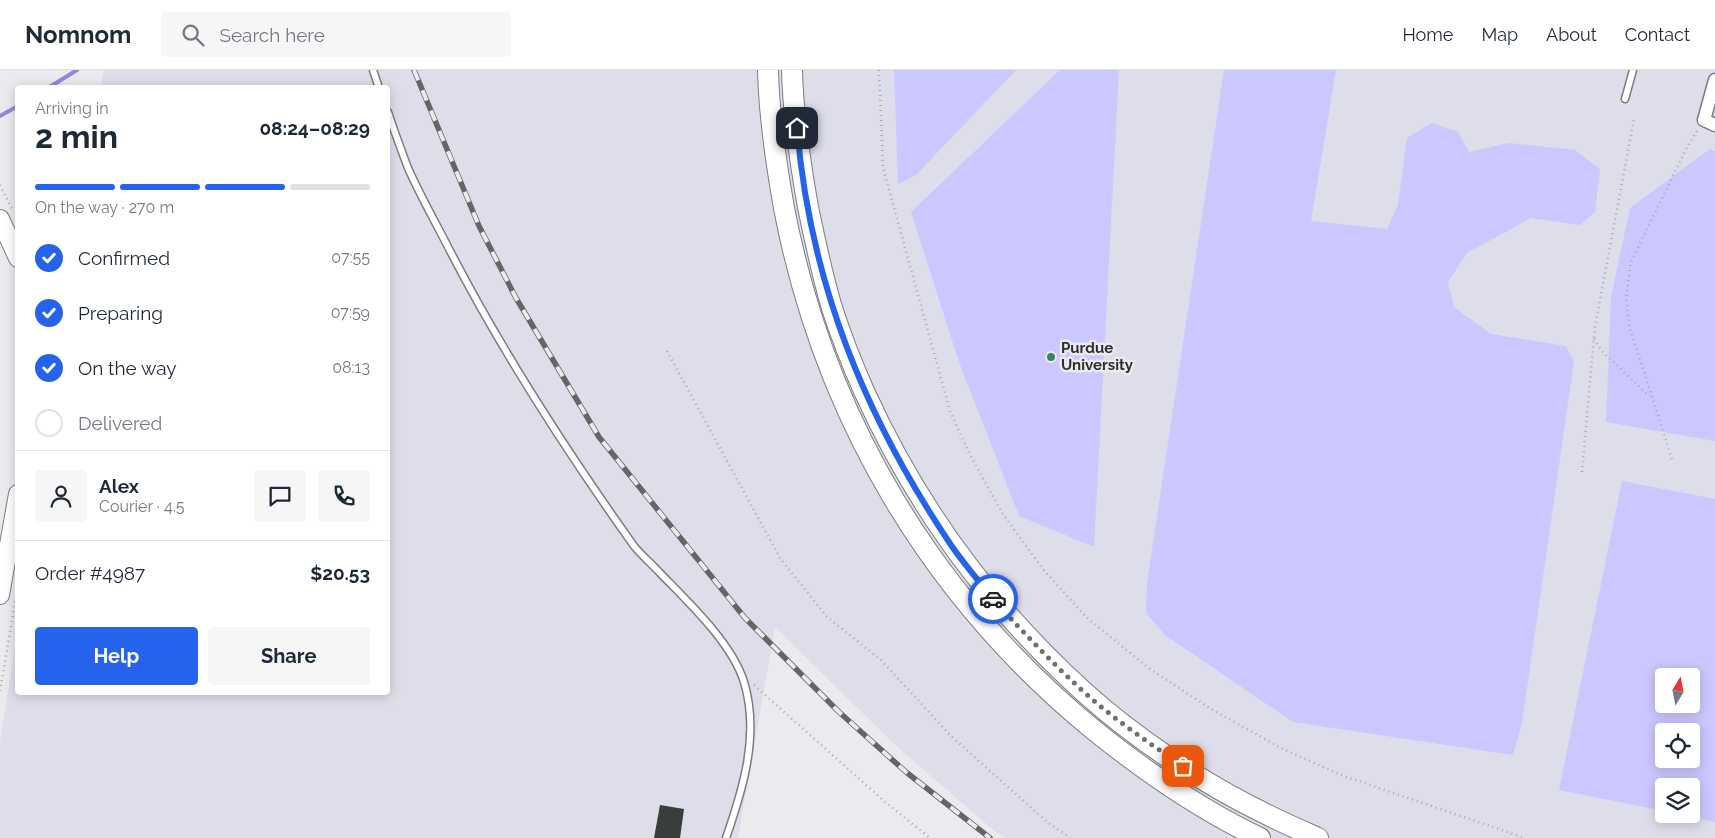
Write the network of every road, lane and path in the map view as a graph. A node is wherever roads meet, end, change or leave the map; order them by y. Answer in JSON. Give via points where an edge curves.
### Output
{"nodes":[{"id":1,"x":373,"y":70,"type":"edge"},
{"id":2,"x":768,"y":70,"type":"edge"},
{"id":3,"x":792,"y":70,"type":"edge"},
{"id":4,"x":879,"y":70,"type":"edge"},
{"id":5,"x":1633,"y":70,"type":"edge"},
{"id":6,"x":1715,"y":80,"type":"edge"},
{"id":7,"x":378,"y":85,"type":"edge"},
{"id":8,"x":1626,"y":99,"type":"dead end"},
{"id":9,"x":390,"y":118,"type":"edge"},
{"id":10,"x":1634,"y":119,"type":"dead end"},
{"id":11,"x":1709,"y":123,"type":"edge"},
{"id":12,"x":0,"y":186,"type":"edge"},
{"id":13,"x":7,"y":216,"type":"edge"},
{"id":14,"x":15,"y":247,"type":"edge"},
{"id":15,"x":1594,"y":338,"type":"junction"},
{"id":16,"x":667,"y":351,"type":"dead end"},
{"id":17,"x":1650,"y":397,"type":"junction"},
{"id":18,"x":1672,"y":460,"type":"dead end"},
{"id":19,"x":1582,"y":472,"type":"dead end"},
{"id":20,"x":15,"y":511,"type":"edge"},
{"id":21,"x":0,"y":595,"type":"edge"},
{"id":22,"x":15,"y":605,"type":"edge"},
{"id":23,"x":744,"y":683,"type":"junction"},
{"id":24,"x":0,"y":691,"type":"edge"},
{"id":25,"x":726,"y":838,"type":"edge"},
{"id":26,"x":930,"y":838,"type":"edge"},
{"id":27,"x":1070,"y":838,"type":"edge"},
{"id":28,"x":1260,"y":838,"type":"edge"},
{"id":29,"x":1318,"y":838,"type":"edge"},
{"id":30,"x":1525,"y":838,"type":"edge"}],
"edges":[{"from":1,"to":7,"type":"lane"},
{"from":2,"to":28,"type":"main road","via":[[775,161],[799,276],[831,372],[890,495],[970,609],[1070,711],[1126,756],[1186,797]]},
{"from":3,"to":29,"type":"main road","via":[[800,161],[817,253],[832,309],[881,427],[952,547],[993,599],[1040,650],[1139,736],[1198,776],[1262,813]]},
{"from":4,"to":30,"type":"path","via":[[883,168],[950,411],[1002,513],[1043,569],[1086,617],[1150,669],[1210,709],[1283,749],[1341,775]]},
{"from":5,"to":8,"type":"lane"},
{"from":6,"to":11,"type":"street"},
{"from":9,"to":23,"type":"lane","via":[[409,170],[470,290],[542,411],[636,548],[727,648]]},
{"from":10,"to":15,"type":"path"},
{"from":11,"to":17,"type":"path","via":[[1685,151],[1631,262],[1626,298],[1630,329]]},
{"from":12,"to":13,"type":"path"},
{"from":13,"to":14,"type":"street"},
{"from":15,"to":17,"type":"path","via":[[1601,350]]},
{"from":15,"to":19,"type":"path"},
{"from":16,"to":27,"type":"path","via":[[780,558],[826,616],[881,660],[952,737],[1046,821]]},
{"from":17,"to":18,"type":"path"},
{"from":20,"to":21,"type":"street"},
{"from":22,"to":24,"type":"path"},
{"from":23,"to":25,"type":"lane","via":[[751,722],[747,764]]},
{"from":23,"to":26,"type":"path","via":[[754,685]]}]}
